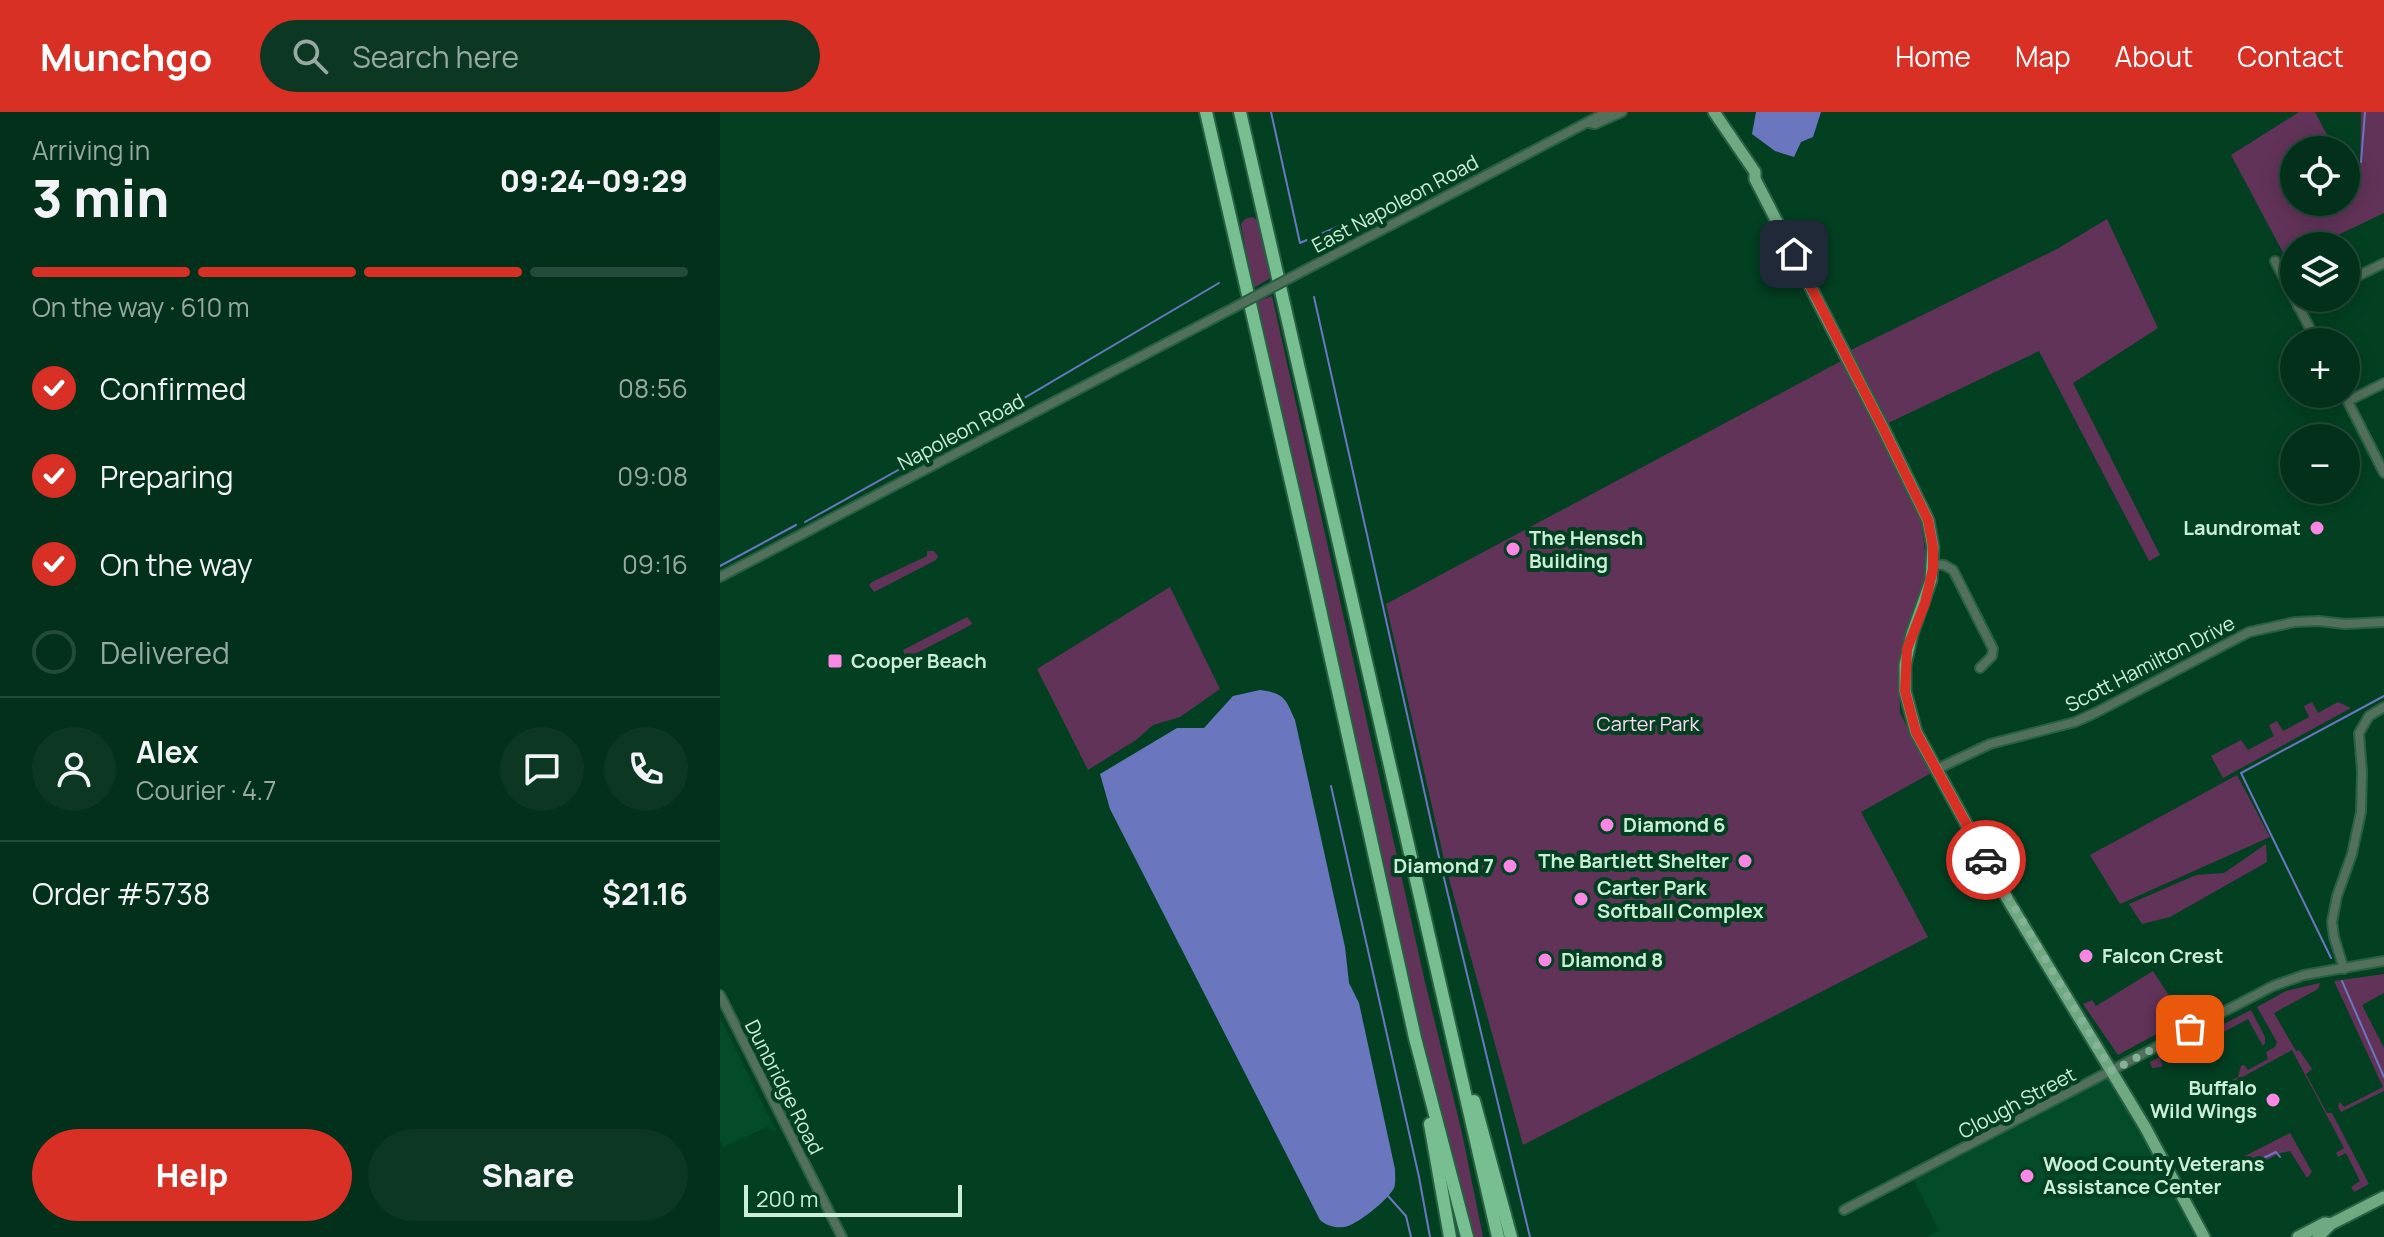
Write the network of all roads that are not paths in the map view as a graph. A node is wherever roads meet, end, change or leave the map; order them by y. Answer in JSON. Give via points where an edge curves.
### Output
{"nodes":[{"id":1,"x":1206,"y":112,"type":"edge"},
{"id":2,"x":1240,"y":112,"type":"edge"},
{"id":3,"x":1607,"y":112,"type":"edge"},
{"id":4,"x":1622,"y":112,"type":"edge"},
{"id":5,"x":1705,"y":112,"type":"edge"},
{"id":6,"x":1714,"y":112,"type":"edge"},
{"id":7,"x":1588,"y":123,"type":"junction"},
{"id":8,"x":1755,"y":179,"type":"junction"},
{"id":9,"x":2275,"y":261,"type":"dead end"},
{"id":10,"x":2384,"y":263,"type":"edge"},
{"id":11,"x":2280,"y":271,"type":"edge"},
{"id":12,"x":2360,"y":275,"type":"edge"},
{"id":13,"x":1218,"y":316,"type":"joint"},
{"id":14,"x":2384,"y":383,"type":"edge"},
{"id":15,"x":2360,"y":392,"type":"edge"},
{"id":16,"x":2351,"y":408,"type":"edge"},
{"id":17,"x":2384,"y":473,"type":"edge"},
{"id":18,"x":1933,"y":564,"type":"junction"},
{"id":19,"x":720,"y":577,"type":"edge"},
{"id":20,"x":2384,"y":622,"type":"edge"},
{"id":21,"x":1980,"y":668,"type":"dead end"},
{"id":22,"x":2384,"y":707,"type":"edge"},
{"id":23,"x":1937,"y":769,"type":"junction"},
{"id":24,"x":2384,"y":961,"type":"edge"},
{"id":25,"x":2344,"y":969,"type":"junction"},
{"id":26,"x":720,"y":995,"type":"edge"},
{"id":27,"x":1451,"y":1033,"type":"junction"},
{"id":28,"x":1415,"y":1038,"type":"junction"},
{"id":29,"x":2112,"y":1071,"type":"junction"},
{"id":30,"x":2384,"y":1197,"type":"edge"},
{"id":31,"x":1844,"y":1210,"type":"dead end"},
{"id":32,"x":2193,"y":1213,"type":"junction"},
{"id":33,"x":2331,"y":1224,"type":"junction"},
{"id":34,"x":842,"y":1237,"type":"edge"},
{"id":35,"x":1450,"y":1237,"type":"edge"},
{"id":36,"x":1467,"y":1237,"type":"edge"},
{"id":37,"x":1498,"y":1237,"type":"edge"},
{"id":38,"x":1511,"y":1237,"type":"edge"},
{"id":39,"x":2204,"y":1237,"type":"edge"},
{"id":40,"x":2210,"y":1237,"type":"edge"},
{"id":41,"x":2298,"y":1237,"type":"edge"},
{"id":42,"x":2318,"y":1237,"type":"edge"}],
"edges":[{"from":1,"to":28,"type":"highway"},
{"from":2,"to":27,"type":"highway"},
{"from":3,"to":7,"type":"street","name":"East Napoleon Road"},
{"from":4,"to":7,"type":"street","name":"East Napoleon Road"},
{"from":5,"to":8,"type":"main road"},
{"from":6,"to":8,"type":"main road","via":[[1752,166]]},
{"from":7,"to":13,"type":"street","name":"East Napoleon Road","bridge":true},
{"from":8,"to":18,"type":"main road","via":[[1921,505],[1932,536]]},
{"from":9,"to":11,"type":"street"},
{"from":10,"to":12,"type":"street"},
{"from":13,"to":19,"type":"street","name":"Napoleon Road"},
{"from":14,"to":15,"type":"street"},
{"from":16,"to":17,"type":"street"},
{"from":18,"to":21,"type":"street","via":[[1953,570],[1993,649]]},
{"from":18,"to":23,"type":"main road","via":[[1907,649],[1904,681],[1916,732]]},
{"from":20,"to":23,"type":"street","name":"Scott Hamilton Drive","via":[[2295,622],[2249,632],[2075,722],[1990,744]]},
{"from":22,"to":25,"type":"street","via":[[2369,716],[2359,733],[2361,812],[2332,922]]},
{"from":23,"to":29,"type":"main road","via":[[2008,900]]},
{"from":24,"to":25,"type":"street","name":"Clough Street"},
{"from":25,"to":29,"type":"street","name":"Clough Street","via":[[2273,986]]},
{"from":26,"to":34,"type":"street","name":"Dunbridge Road"},
{"from":27,"to":37,"type":"highway"},
{"from":27,"to":38,"type":"highway"},
{"from":28,"to":35,"type":"highway"},
{"from":28,"to":36,"type":"highway"},
{"from":29,"to":31,"type":"street","name":"Clough Street"},
{"from":29,"to":32,"type":"main road"},
{"from":30,"to":33,"type":"main road"},
{"from":32,"to":39,"type":"main road"},
{"from":32,"to":40,"type":"main road"},
{"from":33,"to":41,"type":"main road"},
{"from":33,"to":42,"type":"main road"}]}
